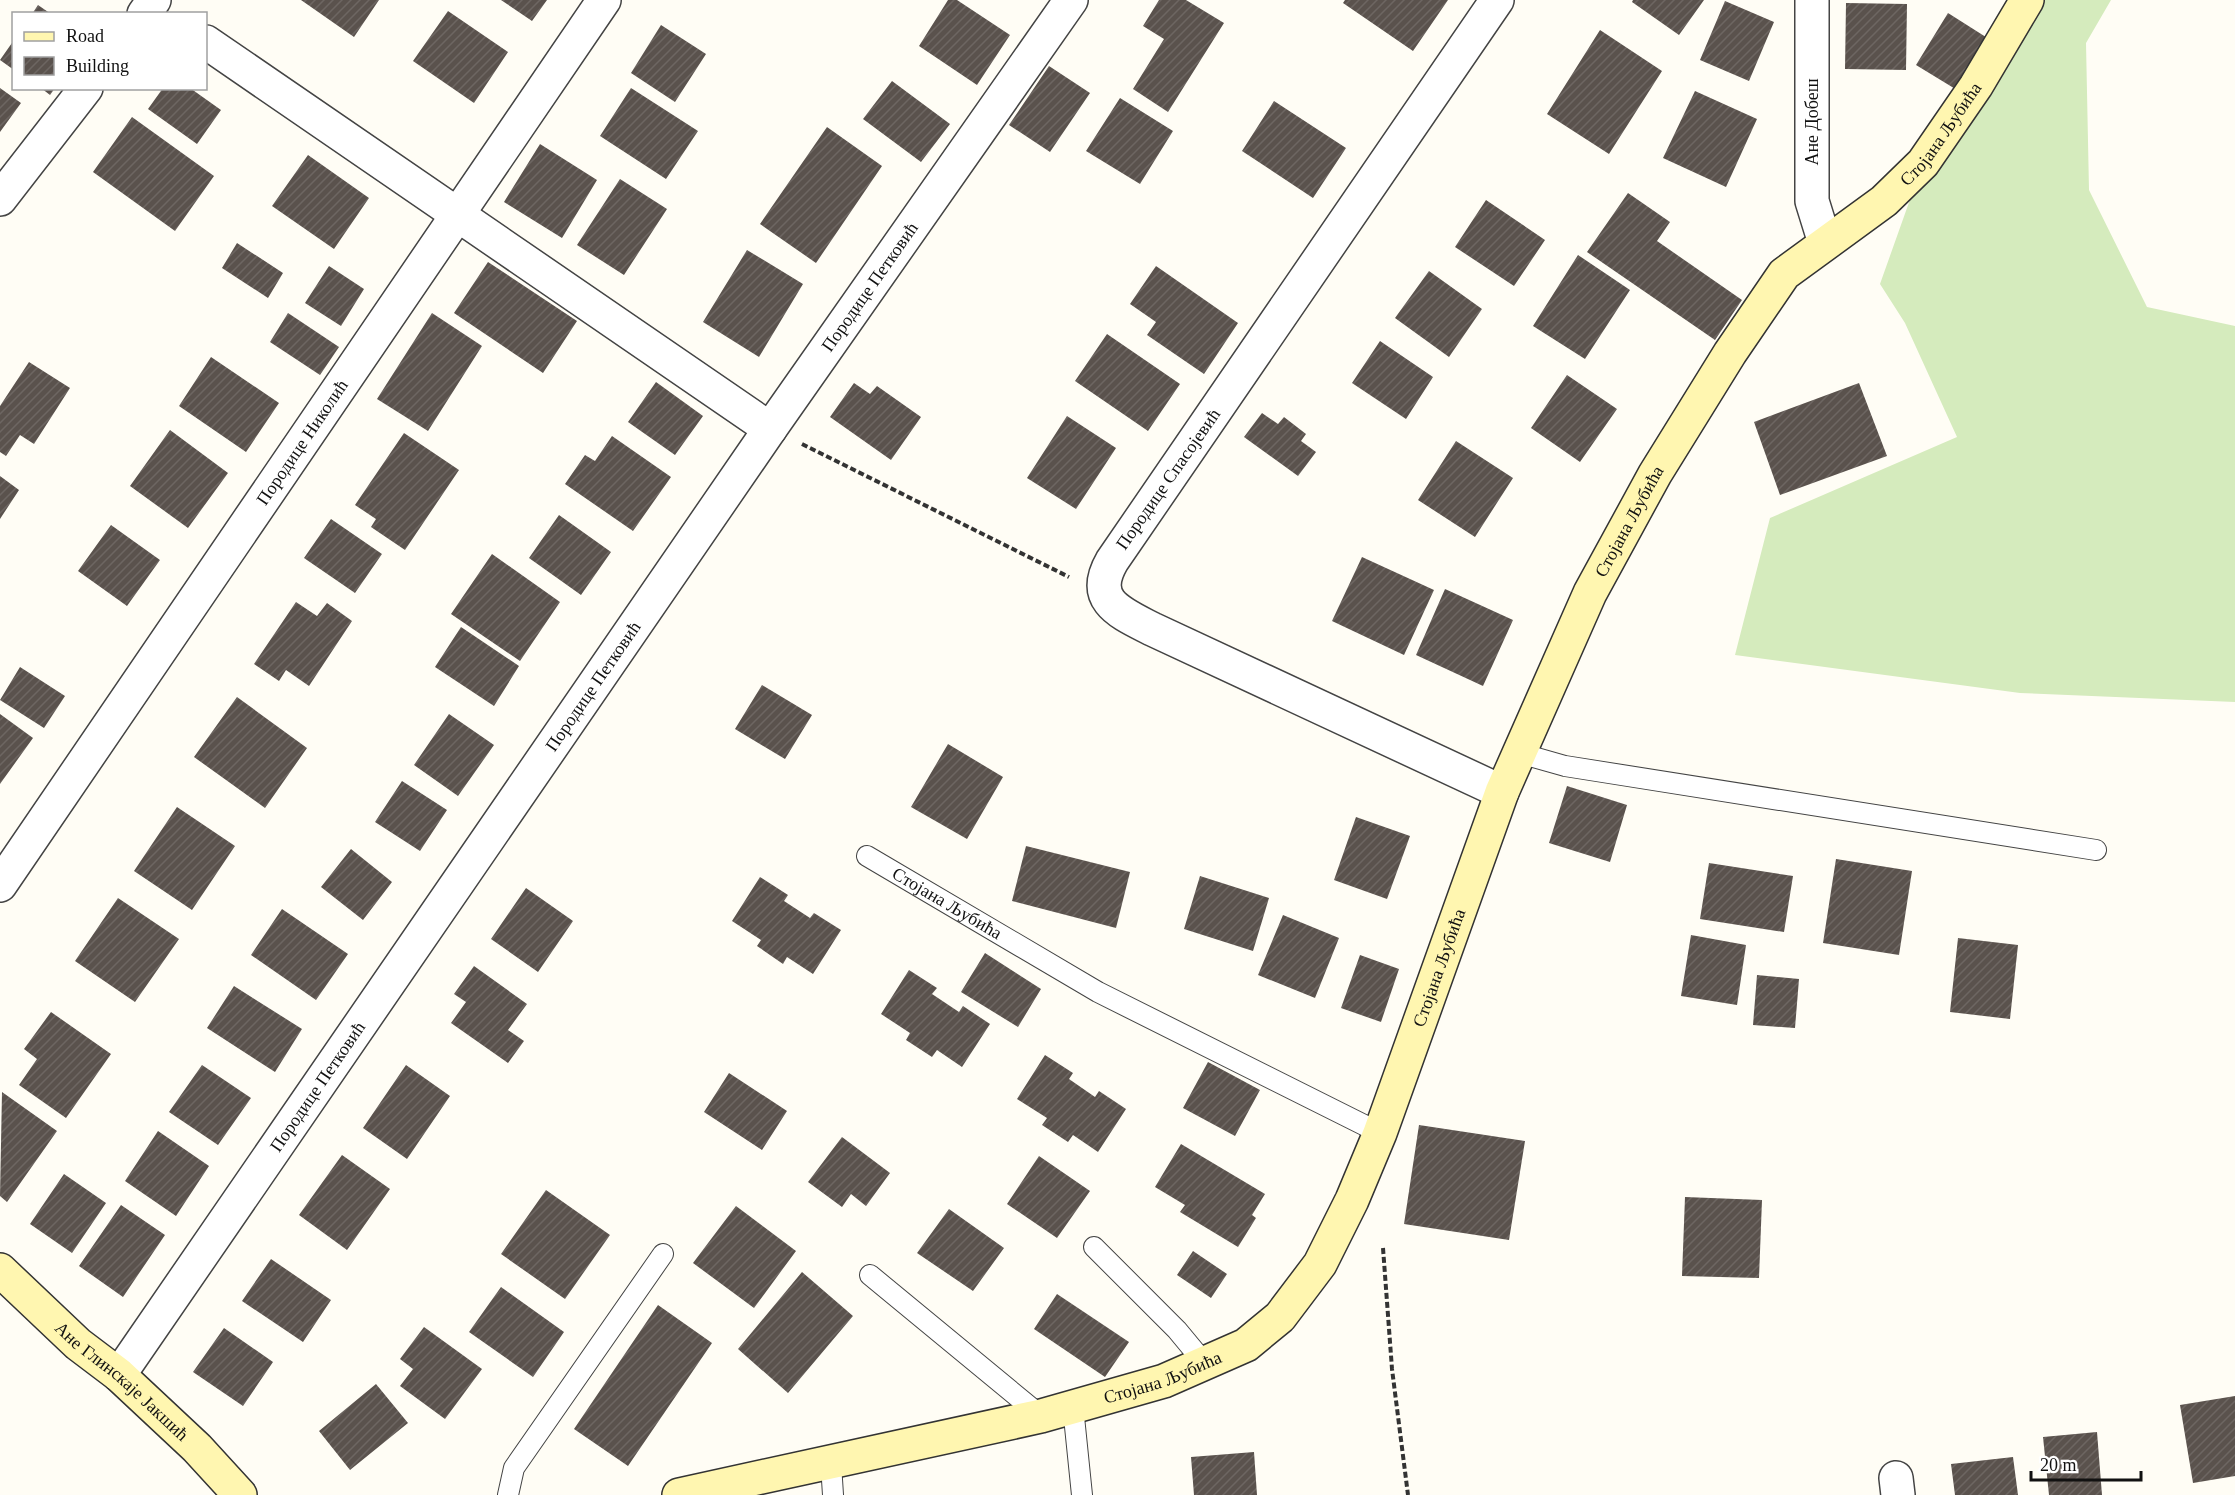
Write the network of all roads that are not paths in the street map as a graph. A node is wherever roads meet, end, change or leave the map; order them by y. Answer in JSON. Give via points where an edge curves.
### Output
{"nodes":[{"id":1,"x":604,"y":0,"type":"edge"},
{"id":2,"x":1071,"y":0,"type":"edge"},
{"id":3,"x":1497,"y":0,"type":"edge"},
{"id":4,"x":1812,"y":0,"type":"edge"},
{"id":5,"x":2026,"y":0,"type":"edge"},
{"id":6,"x":207,"y":43,"type":"edge"},
{"id":7,"x":84,"y":90,"type":"edge"},
{"id":8,"x":0,"y":199,"type":"edge"},
{"id":9,"x":457,"y":216,"type":"junction"},
{"id":10,"x":1825,"y":243,"type":"junction"},
{"id":11,"x":770,"y":429,"type":"junction"},
{"id":12,"x":1520,"y":753,"type":"junction"},
{"id":13,"x":1502,"y":792,"type":"junction"},
{"id":14,"x":2096,"y":850,"type":"dead end"},
{"id":15,"x":867,"y":856,"type":"dead end"},
{"id":16,"x":0,"y":885,"type":"edge"},
{"id":17,"x":1380,"y":1134,"type":"junction"},
{"id":18,"x":1094,"y":1247,"type":"dead end"},
{"id":19,"x":663,"y":1254,"type":"dead end"},
{"id":20,"x":870,"y":1275,"type":"dead end"},
{"id":21,"x":5,"y":1283,"type":"edge"},
{"id":22,"x":1206,"y":1365,"type":"junction"},
{"id":23,"x":119,"y":1375,"type":"junction"},
{"id":24,"x":1073,"y":1407,"type":"junction"},
{"id":25,"x":1041,"y":1416,"type":"junction"},
{"id":26,"x":832,"y":1479,"type":"edge"},
{"id":27,"x":240,"y":1495,"type":"edge"},
{"id":28,"x":508,"y":1495,"type":"edge"},
{"id":29,"x":679,"y":1495,"type":"edge"},
{"id":30,"x":1082,"y":1495,"type":"edge"}],
"edges":[{"from":1,"to":9,"type":"street","name":"Породице Николић"},
{"from":2,"to":11,"type":"street","name":"Породице Петковић"},
{"from":3,"to":13,"type":"street","name":"Породице Спасојевић","via":[[1112,561],[1104,581],[1105,595],[1118,611]]},
{"from":4,"to":10,"type":"street","name":"Ане Добеш","via":[[1812,201]]},
{"from":5,"to":10,"type":"street","name":"Стојана Љубића","via":[[1976,86],[1923,163],[1884,201]]},
{"from":6,"to":9,"type":"street"},
{"from":7,"to":8,"type":"street"},
{"from":9,"to":11,"type":"street"},
{"from":9,"to":16,"type":"street","name":"Породице Николић"},
{"from":10,"to":12,"type":"street","name":"Стојана Љубића","via":[[1797,262],[1778,283],[1655,474],[1590,593]]},
{"from":11,"to":23,"type":"street","name":"Породице Петковић"},
{"from":12,"to":13,"type":"street","name":"Стојана Љубића"},
{"from":12,"to":14,"type":"lane","via":[[1564,766]]},
{"from":13,"to":17,"type":"street","name":"Стојана Љубића"},
{"from":15,"to":17,"type":"lane","name":"Стојана Љубића","via":[[1098,992]]},
{"from":17,"to":22,"type":"street","name":"Стојана Љубића","via":[[1334,1239],[1303,1287],[1266,1330]]},
{"from":18,"to":22,"type":"lane","via":[[1161,1313]]},
{"from":19,"to":28,"type":"lane","via":[[514,1468]]},
{"from":20,"to":25,"type":"lane"},
{"from":21,"to":23,"type":"street","name":"Ане Глинскаје Јакшић"},
{"from":22,"to":24,"type":"street","name":"Стојана Љубића"},
{"from":23,"to":27,"type":"street","name":"Ане Глинскаје Јакшић"},
{"from":24,"to":25,"type":"street","name":"Стојана Љубића"},
{"from":24,"to":30,"type":"lane"},
{"from":25,"to":26,"type":"street","name":"Стојана Љубића"},
{"from":26,"to":29,"type":"street","name":"Стојана Љубића"}]}
